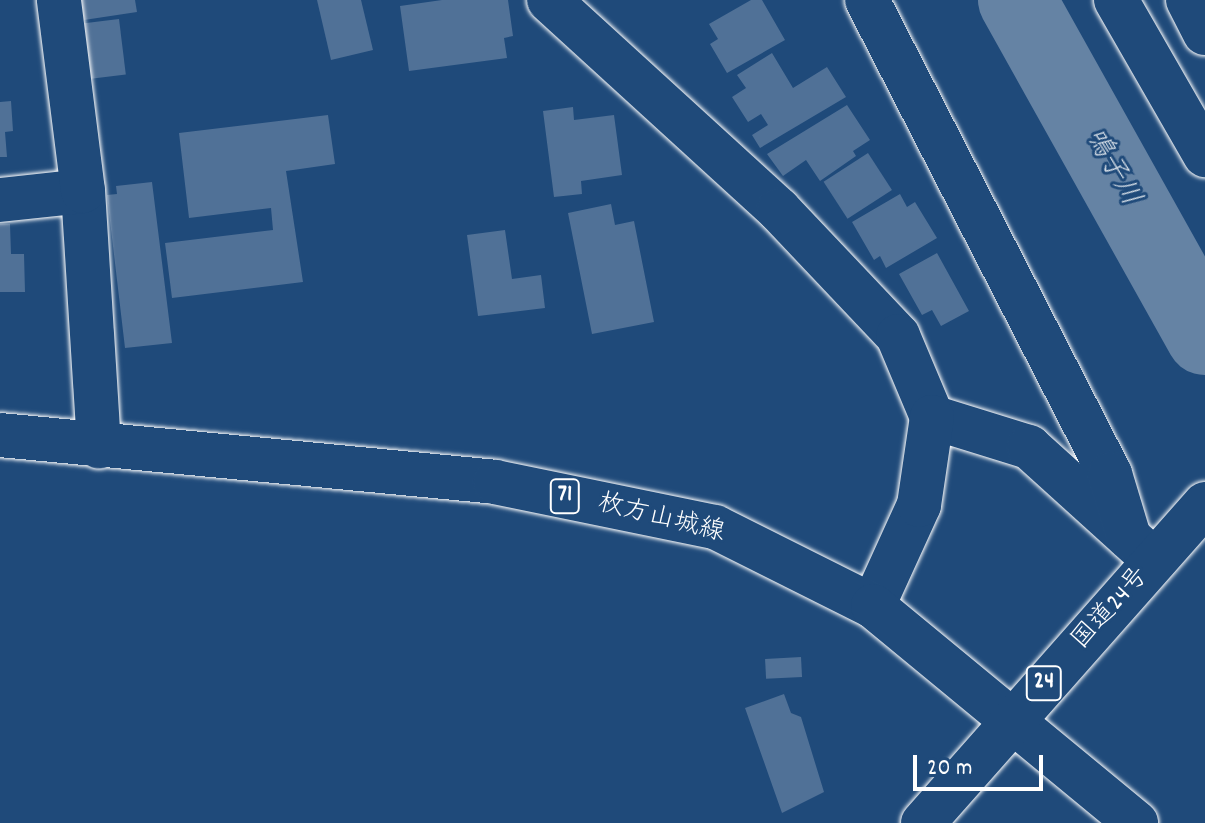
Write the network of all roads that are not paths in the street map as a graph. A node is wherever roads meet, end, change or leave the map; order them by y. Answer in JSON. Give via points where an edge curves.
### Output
{"nodes":[{"id":1,"x":59,"y":0,"type":"edge"},
{"id":2,"x":549,"y":0,"type":"edge"},
{"id":3,"x":867,"y":0,"type":"edge"},
{"id":4,"x":1116,"y":0,"type":"edge"},
{"id":5,"x":1188,"y":0,"type":"edge"},
{"id":6,"x":1205,"y":33,"type":"edge"},
{"id":7,"x":1205,"y":155,"type":"edge"},
{"id":8,"x":83,"y":191,"type":"junction"},
{"id":9,"x":0,"y":200,"type":"edge"},
{"id":10,"x":932,"y":417,"type":"junction"},
{"id":11,"x":0,"y":435,"type":"edge"},
{"id":12,"x":99,"y":447,"type":"junction"},
{"id":13,"x":1205,"y":504,"type":"edge"},
{"id":14,"x":1150,"y":548,"type":"junction"},
{"id":15,"x":873,"y":606,"type":"junction"},
{"id":16,"x":1011,"y":719,"type":"junction"},
{"id":17,"x":923,"y":823,"type":"edge"},
{"id":18,"x":1136,"y":823,"type":"edge"}],
"edges":[{"from":1,"to":8,"type":"main road"},
{"from":2,"to":10,"type":"main road","via":[[779,210],[898,336]]},
{"from":3,"to":14,"type":"main road"},
{"from":4,"to":7,"type":"main road"},
{"from":5,"to":6,"type":"main road"},
{"from":8,"to":9,"type":"main road"},
{"from":8,"to":12,"type":"main road"},
{"from":10,"to":14,"type":"main road","via":[[1029,447]]},
{"from":10,"to":15,"type":"main road","via":[[919,505]]},
{"from":11,"to":12,"type":"main road","name":"枚方山城線","number":"71"},
{"from":12,"to":15,"type":"main road","name":"枚方山城線","number":"71","via":[[495,482],[715,527]]},
{"from":13,"to":14,"type":"main road","name":"国道24号","number":"24"},
{"from":14,"to":16,"type":"main road","name":"国道24号","number":"24"},
{"from":15,"to":16,"type":"main road","name":"枚方山城線","number":"71"},
{"from":16,"to":17,"type":"main road","name":"国道24号","number":"24"},
{"from":16,"to":18,"type":"main road","name":"枚方山城線","number":"71"}]}
